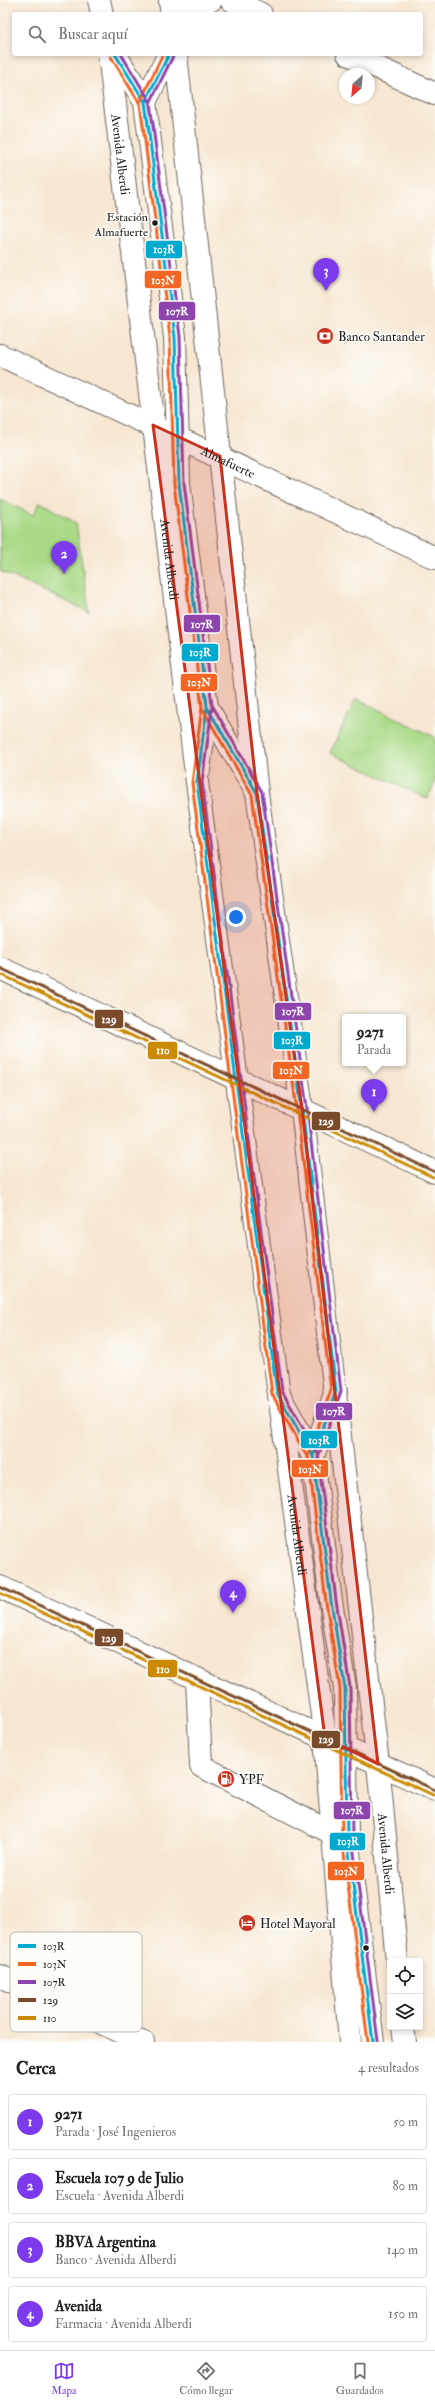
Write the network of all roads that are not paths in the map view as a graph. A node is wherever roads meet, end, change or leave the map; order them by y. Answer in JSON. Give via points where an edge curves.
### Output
{"nodes":[{"id":1,"x":99,"y":0,"type":"edge"},
{"id":2,"x":211,"y":0,"type":"edge"},
{"id":3,"x":231,"y":0,"type":"edge"},
{"id":4,"x":171,"y":6,"type":"edge"},
{"id":5,"x":102,"y":12,"type":"edge"},
{"id":6,"x":257,"y":12,"type":"edge"},
{"id":7,"x":109,"y":56,"type":"edge"},
{"id":8,"x":116,"y":56,"type":"edge"},
{"id":9,"x":168,"y":56,"type":"edge"},
{"id":10,"x":176,"y":56,"type":"edge"},
{"id":11,"x":352,"y":56,"type":"edge"},
{"id":12,"x":435,"y":94,"type":"edge"},
{"id":13,"x":145,"y":102,"type":"junction"},
{"id":14,"x":0,"y":355,"type":"edge"},
{"id":15,"x":153,"y":425,"type":"junction"},
{"id":16,"x":179,"y":437,"type":"junction"},
{"id":17,"x":220,"y":456,"type":"junction"},
{"id":18,"x":435,"y":558,"type":"edge"},
{"id":19,"x":207,"y":707,"type":"junction"},
{"id":20,"x":198,"y":782,"type":"junction"},
{"id":21,"x":257,"y":793,"type":"junction"},
{"id":22,"x":0,"y":968,"type":"edge"},
{"id":23,"x":237,"y":1079,"type":"junction"},
{"id":24,"x":302,"y":1109,"type":"junction"},
{"id":25,"x":435,"y":1172,"type":"edge"},
{"id":26,"x":336,"y":1391,"type":"junction"},
{"id":27,"x":277,"y":1392,"type":"junction"},
{"id":28,"x":313,"y":1456,"type":"junction"},
{"id":29,"x":0,"y":1587,"type":"edge"},
{"id":30,"x":198,"y":1679,"type":"junction"},
{"id":31,"x":325,"y":1738,"type":"junction"},
{"id":32,"x":345,"y":1748,"type":"junction"},
{"id":33,"x":378,"y":1764,"type":"junction"},
{"id":34,"x":435,"y":1790,"type":"edge"},
{"id":35,"x":332,"y":1833,"type":"junction"},
{"id":36,"x":397,"y":1958,"type":"edge"},
{"id":37,"x":0,"y":1976,"type":"edge"},
{"id":38,"x":10,"y":1981,"type":"edge"},
{"id":39,"x":403,"y":2030,"type":"edge"},
{"id":40,"x":121,"y":2032,"type":"edge"},
{"id":41,"x":143,"y":2042,"type":"edge"},
{"id":42,"x":350,"y":2042,"type":"edge"},
{"id":43,"x":373,"y":2042,"type":"edge"},
{"id":44,"x":405,"y":2042,"type":"edge"}],
"edges":[{"from":1,"to":5,"type":"main road"},
{"from":2,"to":4,"type":"main road"},
{"from":3,"to":6,"type":"main road"},
{"from":7,"to":15,"type":"main road","name":"Avenida Alberdi"},
{"from":8,"to":13,"type":"main road"},
{"from":9,"to":13,"type":"main road"},
{"from":10,"to":17,"type":"main road","name":"Avenida Alberdi"},
{"from":11,"to":12,"type":"main road"},
{"from":13,"to":16,"type":"main road","via":[[175,337]]},
{"from":14,"to":15,"type":"main road","name":"Almafuerte"},
{"from":15,"to":16,"type":"main road","name":"Almafuerte"},
{"from":15,"to":20,"type":"main road","name":"Avenida Alberdi"},
{"from":16,"to":17,"type":"main road","name":"Almafuerte"},
{"from":16,"to":19,"type":"main road","via":[[179,483]]},
{"from":17,"to":18,"type":"main road","name":"Almafuerte"},
{"from":17,"to":21,"type":"main road","name":"Avenida Alberdi"},
{"from":19,"to":20,"type":"main road"},
{"from":19,"to":21,"type":"main road"},
{"from":20,"to":23,"type":"main road","name":"Avenida Alberdi"},
{"from":21,"to":24,"type":"main road","name":"Avenida Alberdi"},
{"from":22,"to":23,"type":"main road"},
{"from":23,"to":24,"type":"main road"},
{"from":23,"to":27,"type":"main road","name":"Avenida Alberdi"},
{"from":24,"to":25,"type":"main road"},
{"from":24,"to":26,"type":"main road","name":"Avenida Alberdi"},
{"from":26,"to":28,"type":"main road"},
{"from":26,"to":33,"type":"main road","name":"Avenida Alberdi"},
{"from":27,"to":28,"type":"main road"},
{"from":27,"to":31,"type":"main road","name":"Avenida Alberdi"},
{"from":28,"to":32,"type":"main road","via":[[345,1688]]},
{"from":29,"to":30,"type":"main road"},
{"from":30,"to":31,"type":"main road"},
{"from":30,"to":35,"type":"main road","via":[[201,1766]]},
{"from":31,"to":32,"type":"main road"},
{"from":31,"to":35,"type":"main road","name":"Avenida Alberdi"},
{"from":32,"to":33,"type":"main road"},
{"from":32,"to":43,"type":"main road","via":[[347,1837]]},
{"from":33,"to":34,"type":"main road"},
{"from":33,"to":36,"type":"main road","name":"Avenida Alberdi"},
{"from":35,"to":42,"type":"main road","name":"Avenida Alberdi"},
{"from":37,"to":38,"type":"main road"},
{"from":39,"to":44,"type":"main road"},
{"from":40,"to":41,"type":"main road"}]}
